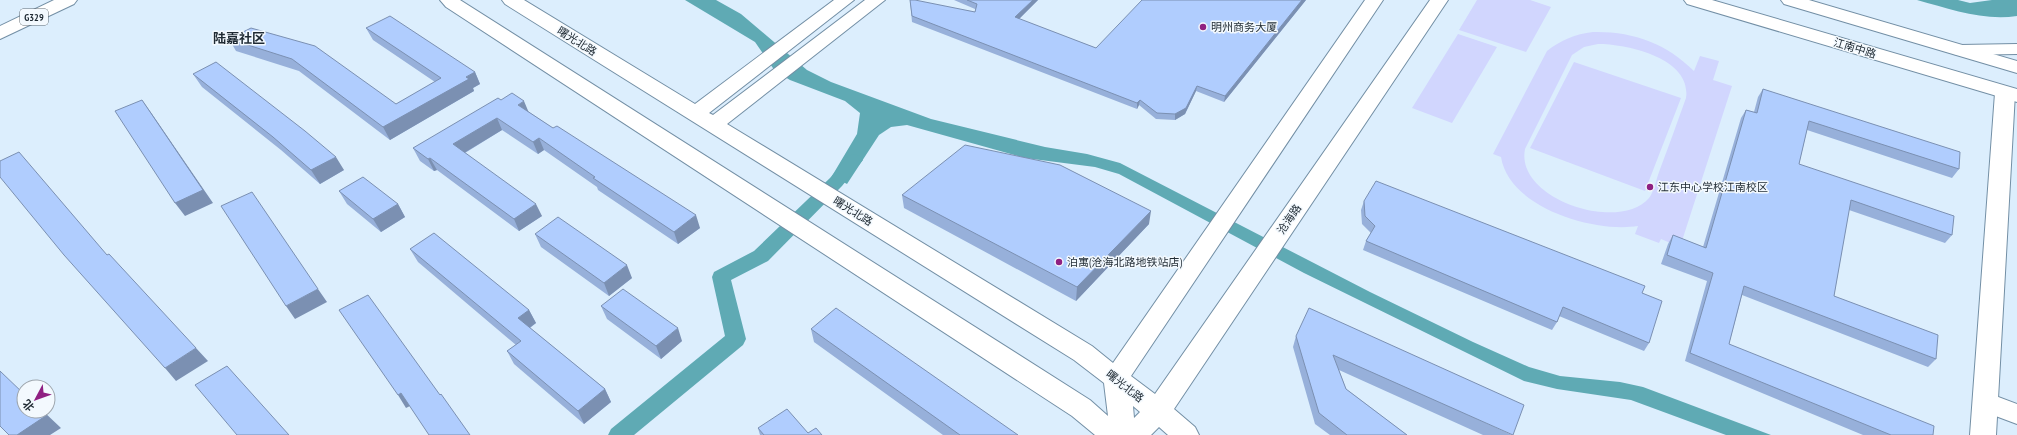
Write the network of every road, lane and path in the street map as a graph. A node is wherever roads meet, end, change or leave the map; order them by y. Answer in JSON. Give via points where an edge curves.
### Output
{"nodes":[{"id":1,"x":68,"y":0,"type":"edge"},
{"id":2,"x":449,"y":0,"type":"edge"},
{"id":3,"x":511,"y":0,"type":"edge"},
{"id":4,"x":845,"y":0,"type":"edge"},
{"id":5,"x":876,"y":0,"type":"edge"},
{"id":6,"x":1374,"y":0,"type":"edge"},
{"id":7,"x":1439,"y":0,"type":"edge"},
{"id":8,"x":1693,"y":0,"type":"edge"},
{"id":9,"x":1790,"y":0,"type":"edge"},
{"id":10,"x":0,"y":34,"type":"edge"},
{"id":11,"x":2017,"y":49,"type":"edge"},
{"id":12,"x":1960,"y":50,"type":"junction"},
{"id":13,"x":2017,"y":67,"type":"edge"},
{"id":14,"x":2011,"y":94,"type":"edge"},
{"id":15,"x":695,"y":114,"type":"junction"},
{"id":16,"x":713,"y":125,"type":"junction"},
{"id":17,"x":1116,"y":378,"type":"junction"},
{"id":18,"x":1985,"y":402,"type":"junction"},
{"id":19,"x":1158,"y":411,"type":"junction"},
{"id":20,"x":2017,"y":414,"type":"edge"},
{"id":21,"x":1113,"y":435,"type":"edge"},
{"id":22,"x":1124,"y":435,"type":"edge"},
{"id":23,"x":1134,"y":435,"type":"edge"},
{"id":24,"x":1186,"y":435,"type":"edge"},
{"id":25,"x":1983,"y":435,"type":"edge"}],
"edges":[{"from":1,"to":10,"type":"main road","number":"G329"},
{"from":2,"to":21,"type":"main road","via":[[1081,408]]},
{"from":3,"to":15,"type":"main road","name":"曙光北路"},
{"from":4,"to":15,"type":"main road"},
{"from":5,"to":16,"type":"main road"},
{"from":6,"to":17,"type":"main road"},
{"from":7,"to":19,"type":"main road","name":"沧海路"},
{"from":8,"to":14,"type":"main road","name":"江南中路"},
{"from":9,"to":12,"type":"main road"},
{"from":11,"to":12,"type":"street"},
{"from":12,"to":13,"type":"main road"},
{"from":14,"to":18,"type":"main road"},
{"from":15,"to":16,"type":"main road","name":"曙光北路"},
{"from":16,"to":17,"type":"main road","name":"曙光北路","via":[[1083,353]]},
{"from":17,"to":19,"type":"main road","name":"曙光北路"},
{"from":17,"to":22,"type":"main road"},
{"from":18,"to":20,"type":"street"},
{"from":18,"to":25,"type":"main road"},
{"from":19,"to":23,"type":"main road","name":"沧海路"},
{"from":19,"to":24,"type":"main road","name":"曙光北路"}]}
